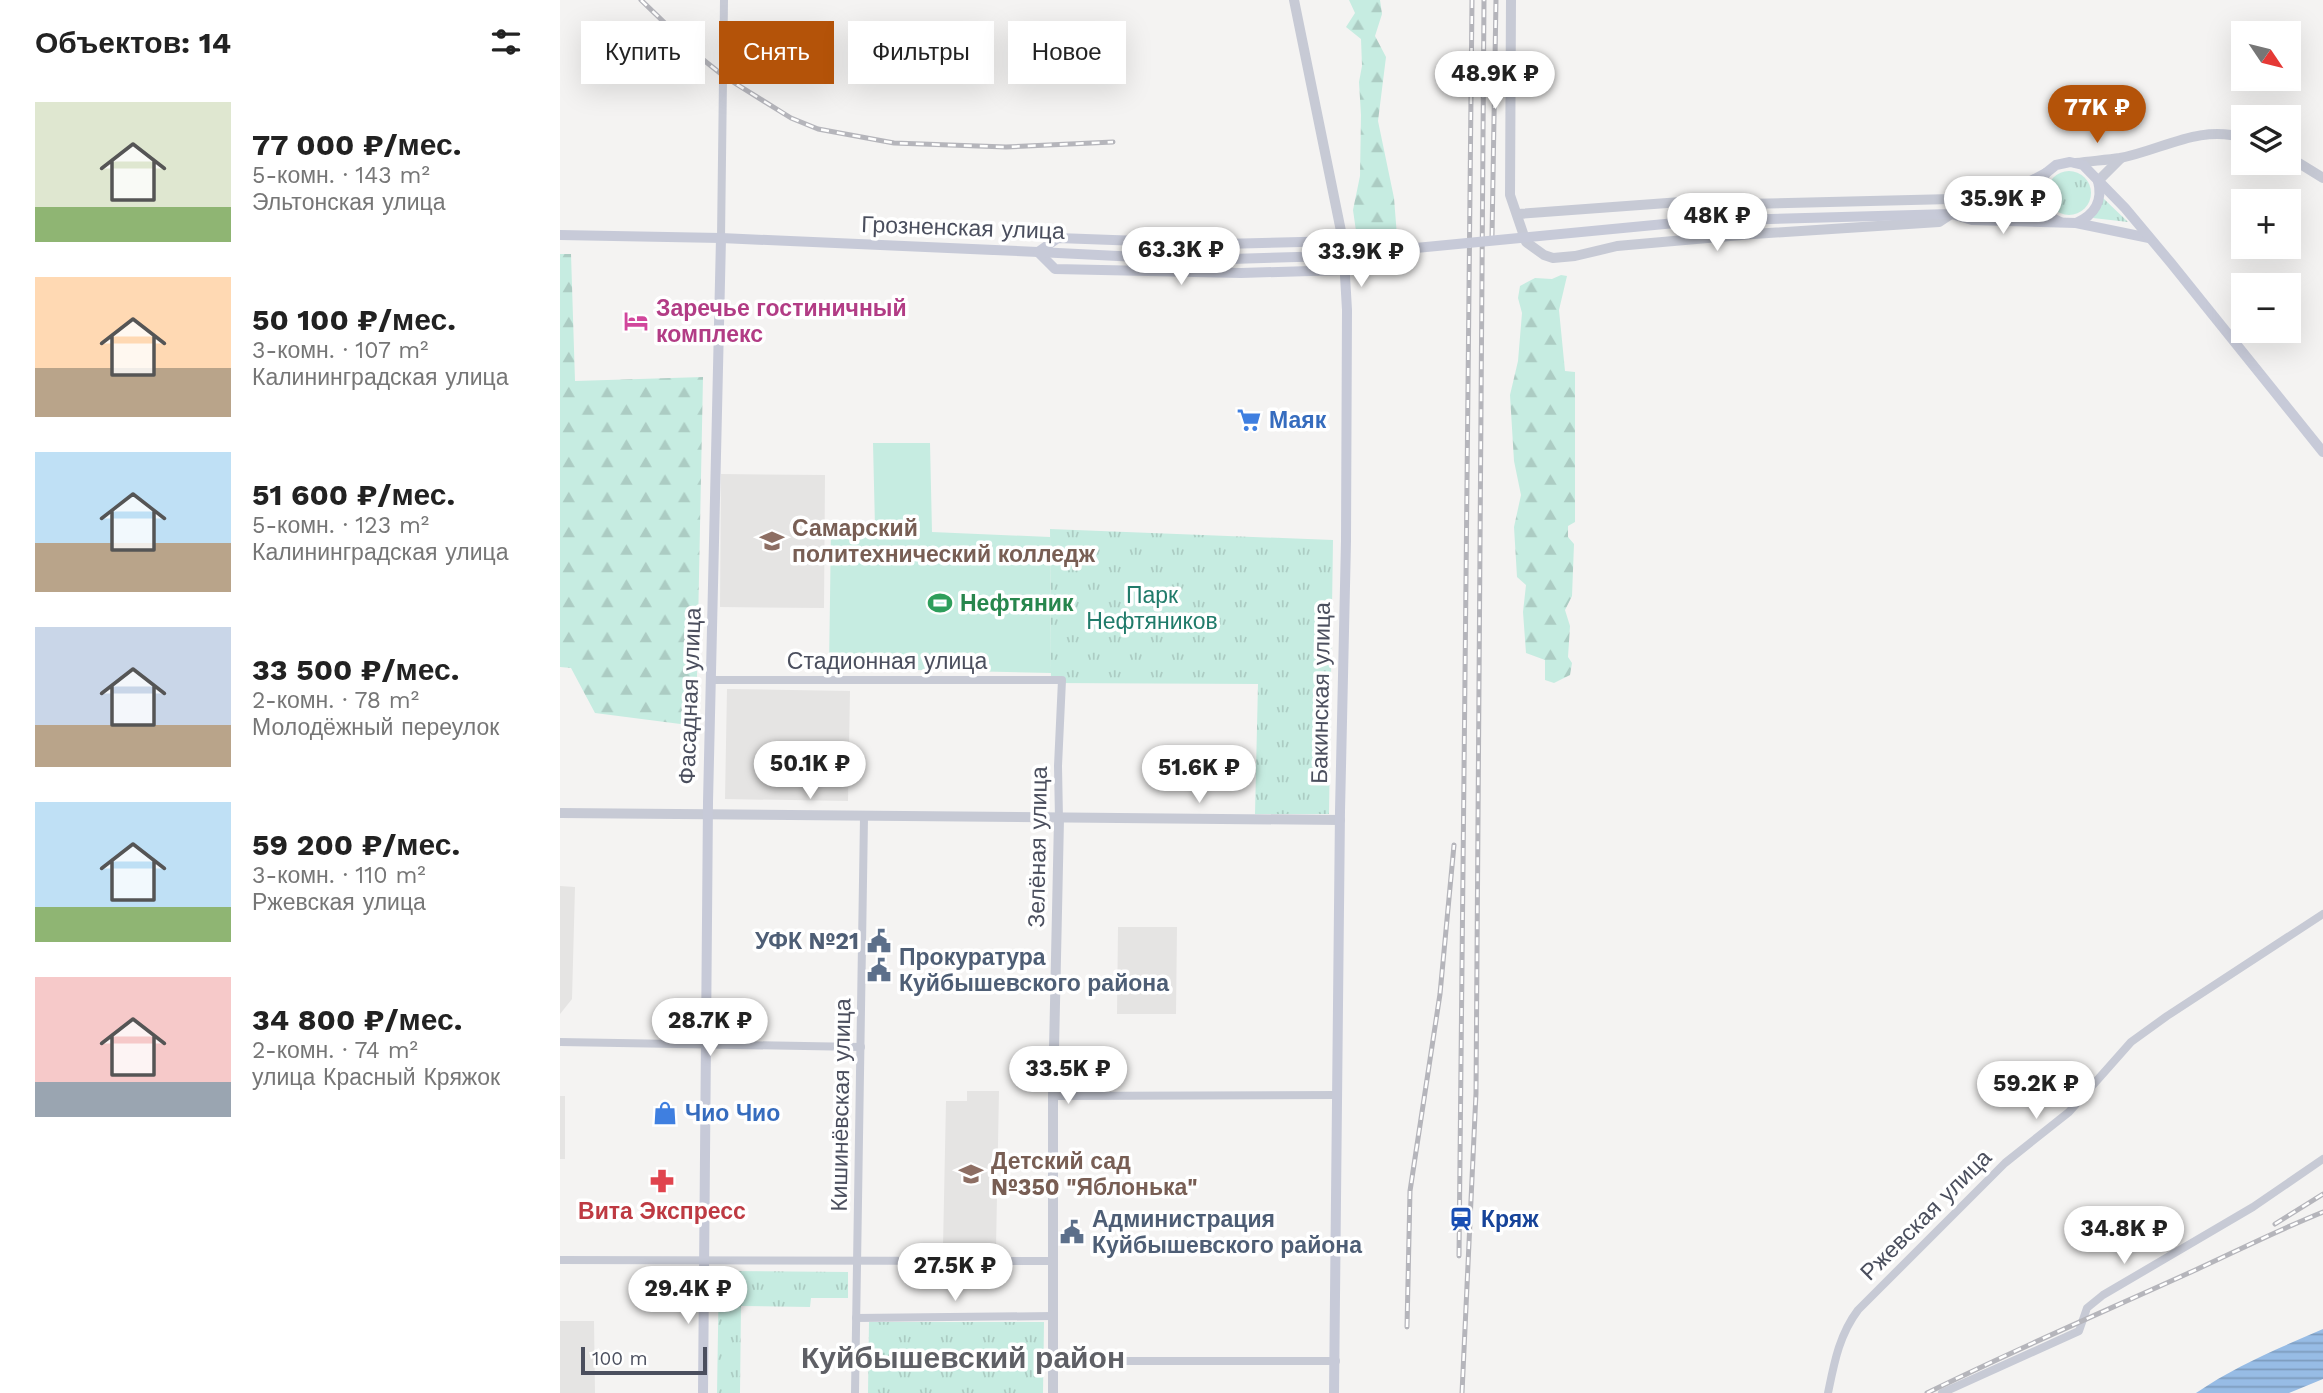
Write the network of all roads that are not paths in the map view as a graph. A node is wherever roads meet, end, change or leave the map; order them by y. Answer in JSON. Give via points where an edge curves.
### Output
{"nodes":[{"id":1,"x":724,"y":0,"type":"edge"},
{"id":2,"x":1294,"y":0,"type":"edge"},
{"id":3,"x":1511,"y":0,"type":"edge"},
{"id":4,"x":2231,"y":134,"type":"edge"},
{"id":5,"x":2121,"y":158,"type":"junction"},
{"id":6,"x":2076,"y":163,"type":"junction"},
{"id":7,"x":2301,"y":164,"type":"edge"},
{"id":8,"x":2046,"y":173,"type":"junction"},
{"id":9,"x":2323,"y":178,"type":"edge"},
{"id":10,"x":2098,"y":181,"type":"junction"},
{"id":11,"x":1998,"y":198,"type":"junction"},
{"id":12,"x":1518,"y":214,"type":"junction"},
{"id":13,"x":1951,"y":214,"type":"junction"},
{"id":14,"x":2060,"y":222,"type":"junction"},
{"id":15,"x":2077,"y":223,"type":"junction"},
{"id":16,"x":560,"y":235,"type":"edge"},
{"id":17,"x":2149,"y":237,"type":"junction"},
{"id":18,"x":721,"y":238,"type":"junction"},
{"id":19,"x":1343,"y":241,"type":"junction"},
{"id":20,"x":1290,"y":243,"type":"junction"},
{"id":21,"x":1038,"y":252,"type":"junction"},
{"id":22,"x":1344,"y":271,"type":"junction"},
{"id":23,"x":2323,"y":452,"type":"edge"},
{"id":24,"x":712,"y":680,"type":"junction"},
{"id":25,"x":1062,"y":680,"type":"joint"},
{"id":26,"x":560,"y":813,"type":"edge"},
{"id":27,"x":708,"y":816,"type":"junction"},
{"id":28,"x":864,"y":817,"type":"junction"},
{"id":29,"x":1059,"y":820,"type":"junction"},
{"id":30,"x":1340,"y":820,"type":"junction"},
{"id":31,"x":2323,"y":914,"type":"edge"},
{"id":32,"x":560,"y":1042,"type":"edge"},
{"id":33,"x":706,"y":1043,"type":"junction"},
{"id":34,"x":861,"y":1046,"type":"junction"},
{"id":35,"x":1338,"y":1095,"type":"junction"},
{"id":36,"x":1053,"y":1096,"type":"junction"},
{"id":37,"x":2323,"y":1159,"type":"edge"},
{"id":38,"x":705,"y":1259,"type":"junction"},
{"id":39,"x":560,"y":1260,"type":"edge"},
{"id":40,"x":857,"y":1260,"type":"junction"},
{"id":41,"x":1053,"y":1261,"type":"junction"},
{"id":42,"x":1053,"y":1316,"type":"junction"},
{"id":43,"x":856,"y":1318,"type":"junction"},
{"id":44,"x":1053,"y":1361,"type":"junction"},
{"id":45,"x":1336,"y":1362,"type":"junction"},
{"id":46,"x":703,"y":1393,"type":"edge"},
{"id":47,"x":855,"y":1393,"type":"edge"},
{"id":48,"x":1053,"y":1393,"type":"edge"},
{"id":49,"x":1334,"y":1393,"type":"edge"},
{"id":50,"x":1828,"y":1393,"type":"edge"},
{"id":51,"x":1942,"y":1393,"type":"edge"}],
"edges":[{"from":1,"to":18,"type":"street","name":"Фасадная улица"},
{"from":2,"to":19,"type":"street","name":"Бакинская улица"},
{"from":3,"to":12,"type":"street","via":[[1510,195]]},
{"from":4,"to":5,"type":"street","via":[[2210,132]]},
{"from":5,"to":6,"type":"street"},
{"from":5,"to":10,"type":"street"},
{"from":6,"to":8,"type":"main road","via":[[2063,163]]},
{"from":6,"to":10,"type":"main road"},
{"from":7,"to":9,"type":"street"},
{"from":8,"to":11,"type":"main road"},
{"from":8,"to":14,"type":"main road","via":[[2039,186],[2040,204]]},
{"from":10,"to":15,"type":"main road","via":[[2095,209]]},
{"from":10,"to":17,"type":"main road"},
{"from":11,"to":12,"type":"street","via":[[1681,202]]},
{"from":11,"to":13,"type":"main road"},
{"from":12,"to":13,"type":"street","via":[[1525,242],[1553,258],[1617,246],[1939,222]]},
{"from":13,"to":14,"type":"main road","via":[[1972,220]]},
{"from":13,"to":21,"type":"main road","name":"Грозненская улица","bridge":true,"via":[[1696,221],[1333,257],[1198,260]]},
{"from":14,"to":15,"type":"main road"},
{"from":15,"to":17,"type":"main road"},
{"from":16,"to":18,"type":"main road","name":"Грозненская улица"},
{"from":17,"to":23,"type":"main road"},
{"from":18,"to":21,"type":"main road","name":"Грозненская улица"},
{"from":18,"to":24,"type":"main road","name":"Фасадная улица"},
{"from":19,"to":20,"type":"main road"},
{"from":19,"to":22,"type":"main road","name":"Бакинская улица"},
{"from":20,"to":21,"type":"main road","via":[[1058,238]]},
{"from":20,"to":22,"type":"main road"},
{"from":21,"to":22,"type":"main road","via":[[1055,269]]},
{"from":22,"to":30,"type":"main road","name":"Бакинская улица","via":[[1346,541]]},
{"from":24,"to":25,"type":"street","name":"Стадионная улица"},
{"from":24,"to":27,"type":"main road","name":"Фасадная улица"},
{"from":25,"to":29,"type":"street","name":"Зелёная улица"},
{"from":26,"to":27,"type":"street"},
{"from":27,"to":28,"type":"street"},
{"from":27,"to":33,"type":"main road","name":"Фасадная улица"},
{"from":28,"to":29,"type":"street"},
{"from":28,"to":34,"type":"street","name":"Кишинёвская улица"},
{"from":29,"to":30,"type":"street"},
{"from":29,"to":36,"type":"street","name":"Зелёная улица"},
{"from":30,"to":35,"type":"main road","name":"Бакинская улица"},
{"from":31,"to":50,"type":"street","name":"Ржевская улица","via":[[2139,1036],[2069,1112],[2005,1163],[1850,1320],[1836,1354]]},
{"from":32,"to":33,"type":"street"},
{"from":33,"to":34,"type":"street"},
{"from":33,"to":38,"type":"main road","name":"Фасадная улица"},
{"from":34,"to":40,"type":"street","name":"Кишинёвская улица"},
{"from":35,"to":36,"type":"street"},
{"from":35,"to":45,"type":"main road","name":"Бакинская улица"},
{"from":36,"to":41,"type":"street","name":"Зелёная улица"},
{"from":37,"to":51,"type":"street","via":[[2253,1207],[2103,1295],[2087,1308],[2079,1331]]},
{"from":38,"to":39,"type":"street"},
{"from":38,"to":40,"type":"street"},
{"from":38,"to":46,"type":"main road","name":"Фасадная улица"},
{"from":40,"to":41,"type":"street"},
{"from":40,"to":43,"type":"street","name":"Кишинёвская улица"},
{"from":41,"to":42,"type":"street","name":"Зелёная улица"},
{"from":42,"to":43,"type":"street"},
{"from":42,"to":44,"type":"street","name":"Зелёная улица"},
{"from":43,"to":47,"type":"street","name":"Кишинёвская улица"},
{"from":44,"to":45,"type":"street"},
{"from":44,"to":48,"type":"street","name":"Зелёная улица"},
{"from":45,"to":49,"type":"main road","name":"Бакинская улица"}]}
